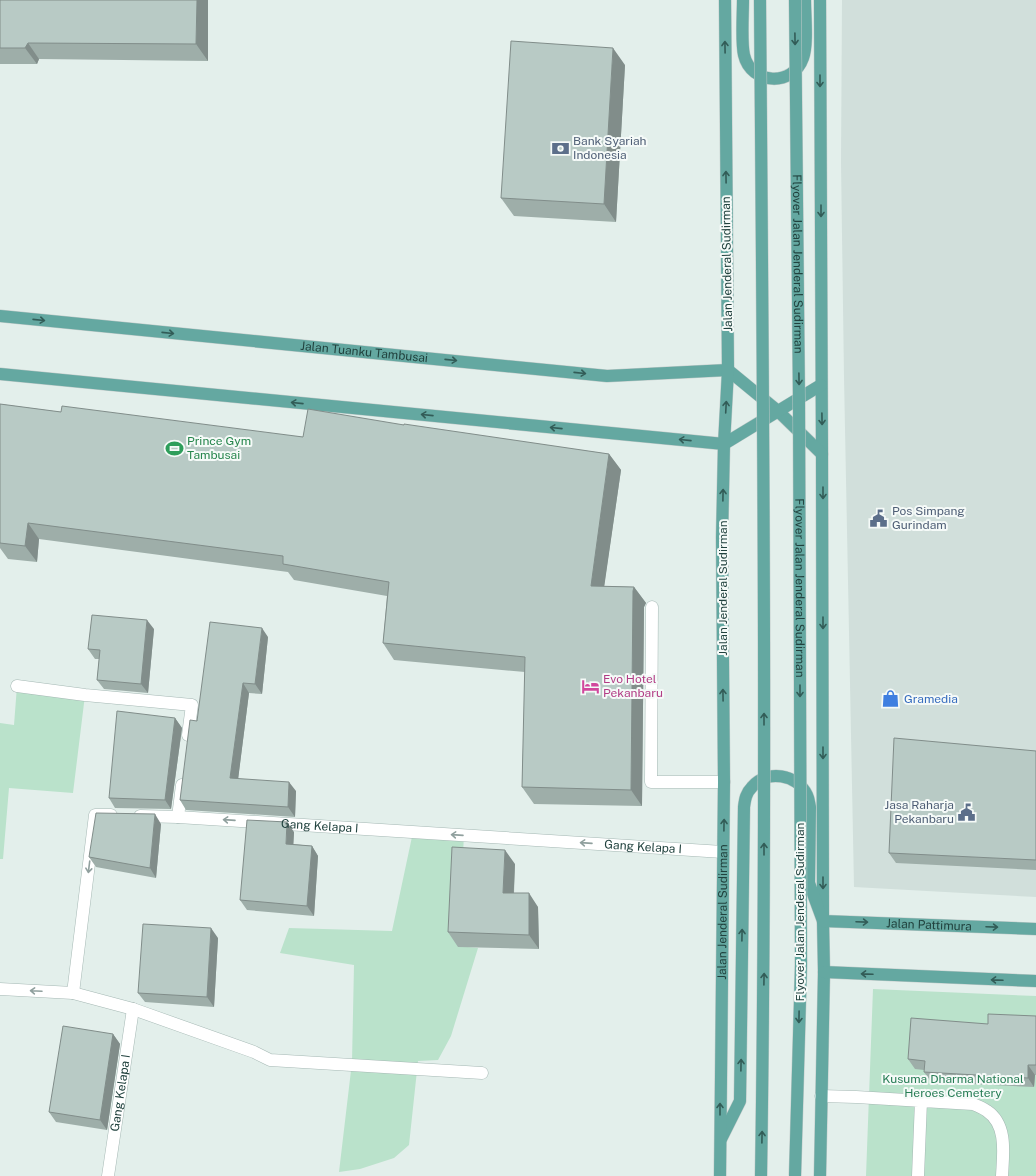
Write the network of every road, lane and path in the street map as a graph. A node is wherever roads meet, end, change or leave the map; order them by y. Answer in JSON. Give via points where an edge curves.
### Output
{"nodes":[{"id":1,"x":724,"y":0,"type":"edge"},
{"id":2,"x":743,"y":0,"type":"edge"},
{"id":3,"x":760,"y":0,"type":"edge"},
{"id":4,"x":795,"y":0,"type":"edge"},
{"id":5,"x":805,"y":0,"type":"edge"},
{"id":6,"x":820,"y":0,"type":"edge"},
{"id":7,"x":0,"y":316,"type":"edge"},
{"id":8,"x":728,"y":370,"type":"junction"},
{"id":9,"x":0,"y":374,"type":"edge"},
{"id":10,"x":821,"y":385,"type":"junction"},
{"id":11,"x":778,"y":412,"type":"junction"},
{"id":12,"x":724,"y":444,"type":"junction"},
{"id":13,"x":822,"y":454,"type":"junction"},
{"id":14,"x":652,"y":607,"type":"dead end"},
{"id":15,"x":17,"y":686,"type":"dead end"},
{"id":16,"x":186,"y":749,"type":"edge"},
{"id":17,"x":184,"y":772,"type":"edge"},
{"id":18,"x":724,"y":782,"type":"junction"},
{"id":19,"x":178,"y":817,"type":"junction"},
{"id":20,"x":723,"y":852,"type":"junction"},
{"id":21,"x":823,"y":921,"type":"junction"},
{"id":22,"x":1036,"y":929,"type":"edge"},
{"id":23,"x":824,"y":972,"type":"junction"},
{"id":24,"x":1036,"y":981,"type":"edge"},
{"id":25,"x":0,"y":989,"type":"edge"},
{"id":26,"x":72,"y":993,"type":"junction"},
{"id":27,"x":133,"y":1009,"type":"junction"},
{"id":28,"x":482,"y":1073,"type":"dead end"},
{"id":29,"x":821,"y":1096,"type":"junction"},
{"id":30,"x":921,"y":1101,"type":"junction"},
{"id":31,"x":720,"y":1141,"type":"junction"},
{"id":32,"x":108,"y":1176,"type":"edge"},
{"id":33,"x":720,"y":1176,"type":"edge"},
{"id":34,"x":761,"y":1176,"type":"edge"},
{"id":35,"x":795,"y":1176,"type":"edge"},
{"id":36,"x":820,"y":1176,"type":"edge"},
{"id":37,"x":918,"y":1176,"type":"edge"},
{"id":38,"x":1002,"y":1176,"type":"edge"}],
"edges":[{"from":8,"to":1,"type":"main road","name":"Jalan Jenderal Sudirman","one_way":true},
{"from":2,"to":5,"type":"main road","via":[[744,55],[747,64],[754,72],[772,80],[792,74],[804,58]]},
{"from":34,"to":3,"type":"main road","one_way":true,"bridge":true,"via":[[764,560]]},
{"from":4,"to":35,"type":"main road","name":"Flyover Jalan Jenderal Sudirman","one_way":true,"bridge":true,"via":[[800,416],[801,933]]},
{"from":6,"to":10,"type":"main road","one_way":true},
{"from":7,"to":8,"type":"main road","name":"Jalan Tuanku Tambusai","one_way":true,"via":[[607,376]]},
{"from":8,"to":11,"type":"main road"},
{"from":12,"to":8,"type":"main road","name":"Jalan Jenderal Sudirman","one_way":true},
{"from":12,"to":9,"type":"main road","one_way":true},
{"from":10,"to":11,"type":"main road"},
{"from":10,"to":13,"type":"main road","one_way":true},
{"from":11,"to":12,"type":"main road"},
{"from":11,"to":13,"type":"main road"},
{"from":18,"to":12,"type":"main road","name":"Jalan Jenderal Sudirman","one_way":true},
{"from":13,"to":21,"type":"main road","one_way":true},
{"from":14,"to":18,"type":"street","via":[[651,782]]},
{"from":15,"to":16,"type":"street","via":[[192,705]]},
{"from":17,"to":19,"type":"street"},
{"from":20,"to":18,"type":"main road","name":"Jalan Jenderal Sudirman","one_way":true},
{"from":20,"to":19,"type":"street","name":"Gang Kelapa I","one_way":true},
{"from":19,"to":26,"type":"street","name":"Gang Kelapa I","one_way":true,"via":[[95,815]]},
{"from":31,"to":20,"type":"main road","name":"Jalan Jenderal Sudirman","one_way":true},
{"from":21,"to":22,"type":"main road","name":"Jalan Pattimura","one_way":true},
{"from":21,"to":23,"type":"main road"},
{"from":31,"to":21,"type":"main road","one_way":true,"via":[[740,1101],[744,807],[746,796],[752,786],[760,780],[782,776],[793,780],[808,796],[809,884]]},
{"from":24,"to":23,"type":"main road","one_way":true},
{"from":23,"to":29,"type":"main road"},
{"from":26,"to":25,"type":"street","one_way":true},
{"from":26,"to":27,"type":"street"},
{"from":27,"to":28,"type":"street","via":[[270,1060]]},
{"from":27,"to":32,"type":"street","name":"Gang Kelapa I"},
{"from":29,"to":30,"type":"street"},
{"from":29,"to":36,"type":"main road"},
{"from":30,"to":37,"type":"street"},
{"from":30,"to":38,"type":"street","via":[[973,1104],[988,1111],[999,1123],[1003,1142]]},
{"from":31,"to":33,"type":"main road","name":"Jalan Jenderal Sudirman"}]}
